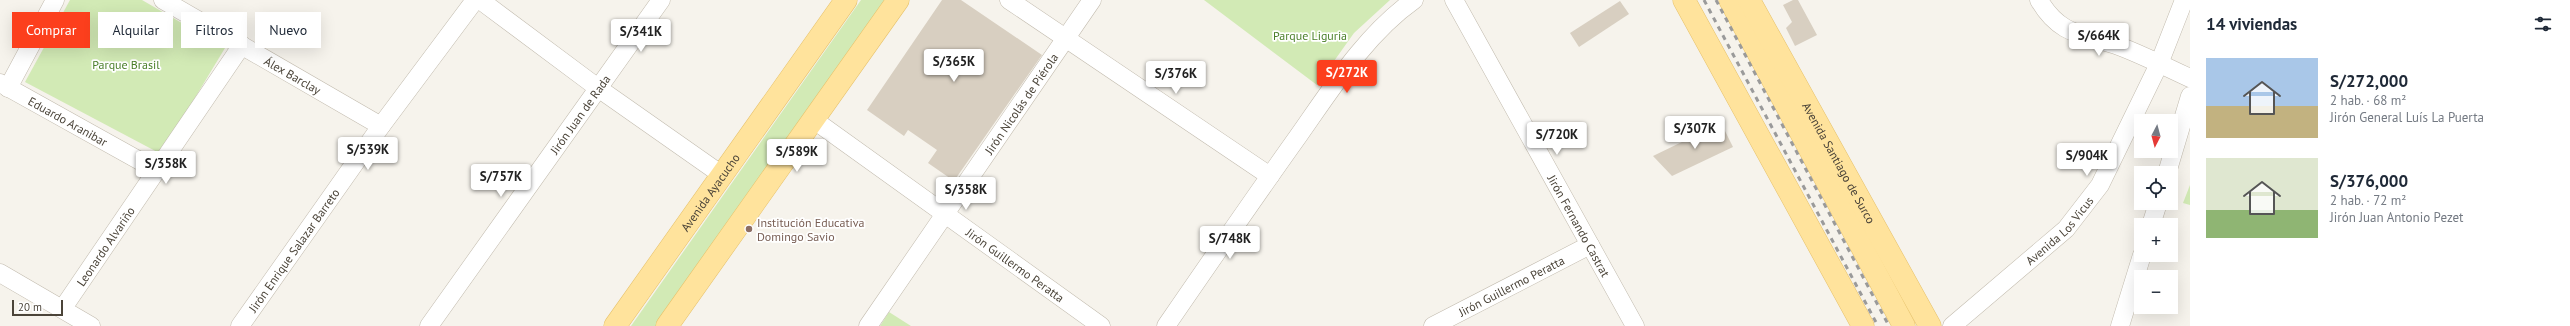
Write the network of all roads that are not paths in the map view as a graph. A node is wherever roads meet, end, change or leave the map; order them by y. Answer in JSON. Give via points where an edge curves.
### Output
{"nodes":[{"id":1,"x":55,"y":0,"type":"edge"},
{"id":2,"x":163,"y":0,"type":"edge"},
{"id":3,"x":475,"y":0,"type":"edge"},
{"id":4,"x":480,"y":0,"type":"edge"},
{"id":5,"x":660,"y":0,"type":"edge"},
{"id":6,"x":846,"y":0,"type":"edge"},
{"id":7,"x":898,"y":0,"type":"edge"},
{"id":8,"x":1009,"y":0,"type":"edge"},
{"id":9,"x":1092,"y":0,"type":"edge"},
{"id":10,"x":1414,"y":0,"type":"edge"},
{"id":11,"x":1454,"y":0,"type":"edge"},
{"id":12,"x":1684,"y":0,"type":"edge"},
{"id":13,"x":1716,"y":0,"type":"edge"},
{"id":14,"x":2039,"y":0,"type":"edge"},
{"id":15,"x":2184,"y":0,"type":"edge"},
{"id":16,"x":1746,"y":3,"type":"edge"},
{"id":17,"x":184,"y":12,"type":"edge"},
{"id":18,"x":1065,"y":39,"type":"junction"},
{"id":19,"x":240,"y":48,"type":"edge"},
{"id":20,"x":247,"y":48,"type":"edge"},
{"id":21,"x":2159,"y":64,"type":"junction"},
{"id":22,"x":2190,"y":78,"type":"edge"},
{"id":23,"x":4,"y":86,"type":"edge"},
{"id":24,"x":598,"y":88,"type":"junction"},
{"id":25,"x":2190,"y":96,"type":"edge"},
{"id":26,"x":814,"y":120,"type":"junction"},
{"id":27,"x":381,"y":126,"type":"junction"},
{"id":28,"x":2169,"y":166,"type":"edge"},
{"id":29,"x":158,"y":171,"type":"junction"},
{"id":30,"x":722,"y":175,"type":"junction"},
{"id":31,"x":1270,"y":176,"type":"junction"},
{"id":32,"x":944,"y":213,"type":"junction"},
{"id":33,"x":1590,"y":245,"type":"junction"},
{"id":34,"x":2140,"y":262,"type":"edge"},
{"id":35,"x":0,"y":272,"type":"edge"},
{"id":36,"x":63,"y":308,"type":"junction"},
{"id":37,"x":1861,"y":325,"type":"edge"},
{"id":38,"x":90,"y":326,"type":"edge"},
{"id":39,"x":240,"y":326,"type":"edge"},
{"id":40,"x":429,"y":326,"type":"edge"},
{"id":41,"x":615,"y":326,"type":"edge"},
{"id":42,"x":667,"y":326,"type":"edge"},
{"id":43,"x":868,"y":326,"type":"edge"},
{"id":44,"x":1101,"y":326,"type":"edge"},
{"id":45,"x":1166,"y":326,"type":"edge"},
{"id":46,"x":1433,"y":326,"type":"edge"},
{"id":47,"x":1635,"y":326,"type":"edge"},
{"id":48,"x":1904,"y":326,"type":"edge"},
{"id":49,"x":1930,"y":326,"type":"edge"},
{"id":50,"x":1952,"y":326,"type":"edge"},
{"id":51,"x":2120,"y":326,"type":"edge"}],
"edges":[{"from":1,"to":23,"type":"street"},
{"from":2,"to":17,"type":"street","name":"Álex Barclay"},
{"from":3,"to":27,"type":"street","name":"Jirón Enrique Salazar Barreto"},
{"from":4,"to":24,"type":"street"},
{"from":5,"to":24,"type":"street","name":"Jirón Juan de Rada"},
{"from":6,"to":30,"type":"main road","name":"Avenida Ayacucho"},
{"from":7,"to":26,"type":"main road"},
{"from":8,"to":18,"type":"street"},
{"from":9,"to":18,"type":"street","name":"Jirón Nicolás de Piérola"},
{"from":10,"to":31,"type":"street","via":[[1400,10],[1369,41]]},
{"from":11,"to":33,"type":"street","name":"Jirón Fernando Castrat"},
{"from":12,"to":37,"type":"main road"},
{"from":13,"to":16,"type":"main road"},
{"from":14,"to":21,"type":"street","via":[[2062,28],[2083,37],[2116,45]]},
{"from":15,"to":21,"type":"street","name":"Avenida Los Vicus"},
{"from":16,"to":48,"type":"main road","name":"Avenida Santiago de Surco"},
{"from":16,"to":49,"type":"main road","name":"Avenida Santiago de Surco"},
{"from":18,"to":31,"type":"street"},
{"from":18,"to":32,"type":"street","name":"Jirón Nicolás de Piérola"},
{"from":19,"to":29,"type":"street","name":"Leonardo Alvariño"},
{"from":20,"to":27,"type":"street","name":"Álex Barclay"},
{"from":21,"to":22,"type":"street"},
{"from":21,"to":50,"type":"street","name":"Avenida Los Vicus","via":[[2100,184],[2066,229]]},
{"from":23,"to":29,"type":"street","name":"Eduardo Aranibar"},
{"from":24,"to":30,"type":"street"},
{"from":24,"to":40,"type":"street","name":"Jirón Juan de Rada"},
{"from":25,"to":28,"type":"street"},
{"from":26,"to":32,"type":"street","name":"Jirón Guillermo Peratta"},
{"from":26,"to":42,"type":"main road"},
{"from":27,"to":39,"type":"street","name":"Jirón Enrique Salazar Barreto"},
{"from":29,"to":36,"type":"street","name":"Leonardo Alvariño"},
{"from":30,"to":41,"type":"main road","name":"Avenida Ayacucho"},
{"from":31,"to":45,"type":"street"},
{"from":32,"to":43,"type":"street","name":"Jirón Nicolás de Piérola"},
{"from":32,"to":44,"type":"street","name":"Jirón Guillermo Peratta"},
{"from":33,"to":46,"type":"street","name":"Jirón Guillermo Peratta"},
{"from":33,"to":47,"type":"street","name":"Jirón Fernando Castrat"},
{"from":34,"to":51,"type":"street"},
{"from":35,"to":36,"type":"street"},
{"from":36,"to":38,"type":"street"}]}
